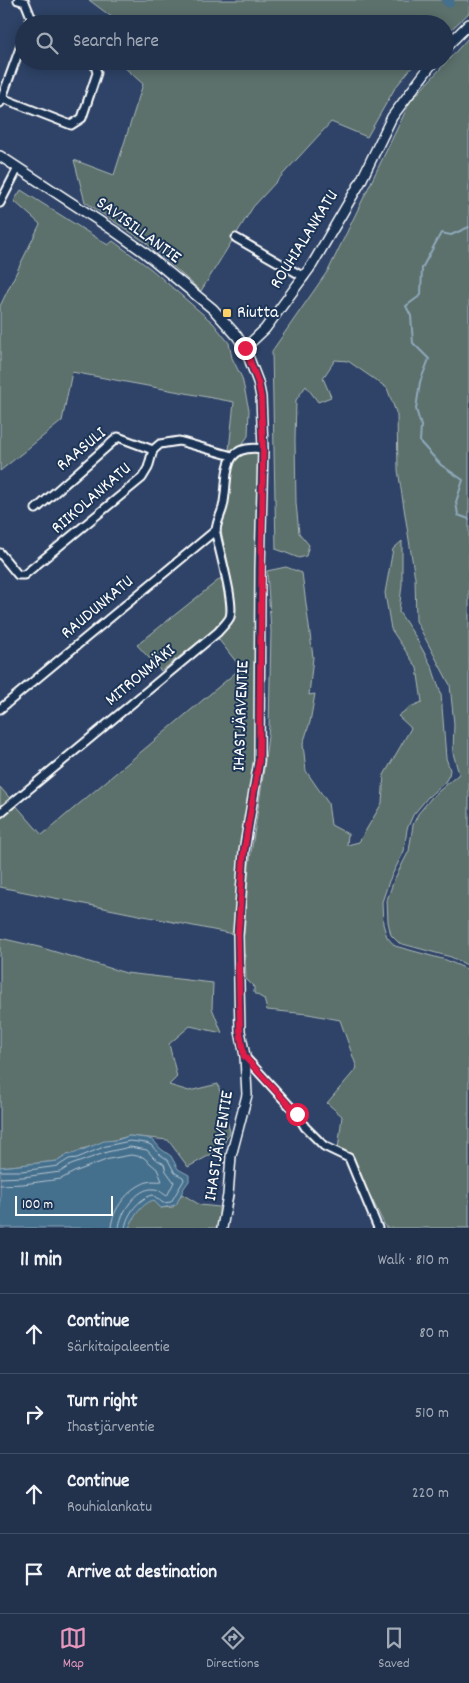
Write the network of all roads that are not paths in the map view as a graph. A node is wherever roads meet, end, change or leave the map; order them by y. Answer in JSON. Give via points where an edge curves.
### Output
{"nodes":[{"id":1,"x":18,"y":0,"type":"edge"},
{"id":2,"x":29,"y":15,"type":"edge"},
{"id":3,"x":469,"y":24,"type":"edge"},
{"id":4,"x":454,"y":39,"type":"edge"},
{"id":5,"x":15,"y":62,"type":"edge"},
{"id":6,"x":96,"y":70,"type":"edge"},
{"id":7,"x":427,"y":70,"type":"edge"},
{"id":8,"x":1,"y":100,"type":"edge"},
{"id":9,"x":0,"y":156,"type":"edge"},
{"id":10,"x":18,"y":168,"type":"junction"},
{"id":11,"x":0,"y":203,"type":"edge"},
{"id":12,"x":236,"y":238,"type":"dead end"},
{"id":13,"x":304,"y":277,"type":"junction"},
{"id":14,"x":245,"y":348,"type":"junction"},
{"id":15,"x":263,"y":449,"type":"junction"},
{"id":16,"x":153,"y":450,"type":"junction"},
{"id":17,"x":232,"y":456,"type":"junction"},
{"id":18,"x":36,"y":509,"type":"dead end"},
{"id":19,"x":216,"y":530,"type":"junction"},
{"id":20,"x":0,"y":553,"type":"edge"},
{"id":21,"x":0,"y":708,"type":"edge"},
{"id":22,"x":0,"y":812,"type":"edge"},
{"id":23,"x":244,"y":1056,"type":"junction"},
{"id":24,"x":222,"y":1228,"type":"edge"},
{"id":25,"x":378,"y":1228,"type":"edge"}],
"edges":[{"from":1,"to":2,"type":"street","via":[[25,2]]},
{"from":3,"to":4,"type":"street"},
{"from":5,"to":8,"type":"street"},
{"from":6,"to":8,"type":"street","via":[[82,118],[71,125]]},
{"from":7,"to":13,"type":"street","name":"ROUHIALANKATU","via":[[392,117],[376,152]]},
{"from":9,"to":10,"type":"street","name":"SAVISILLANTIE"},
{"from":10,"to":11,"type":"street"},
{"from":10,"to":14,"type":"street","name":"SAVISILLANTIE","via":[[144,252],[213,309]]},
{"from":12,"to":13,"type":"street"},
{"from":13,"to":14,"type":"street","name":"ROUHIALANKATU","via":[[265,329]]},
{"from":14,"to":15,"type":"street","via":[[261,397]]},
{"from":15,"to":17,"type":"street","via":[[243,450]]},
{"from":15,"to":23,"type":"street","name":"IHASTJÄRVENTIE","via":[[259,761],[244,851],[238,935],[240,1031]]},
{"from":16,"to":17,"type":"street","via":[[160,444],[179,441]]},
{"from":16,"to":18,"type":"street","name":"RAASULI","via":[[118,437]]},
{"from":16,"to":20,"type":"street","name":"RIIKOLANKATU","via":[[142,478],[24,575],[18,575]]},
{"from":17,"to":19,"type":"street"},
{"from":19,"to":21,"type":"street","name":"RAUDUNKATU"},
{"from":19,"to":22,"type":"street","name":"MITRONMÄKI","via":[[230,600],[230,617],[218,632]]},
{"from":23,"to":24,"type":"street","name":"IHASTJÄRVENTIE","via":[[247,1095],[232,1156]]},
{"from":23,"to":25,"type":"street","via":[[324,1146],[349,1158]]}]}
